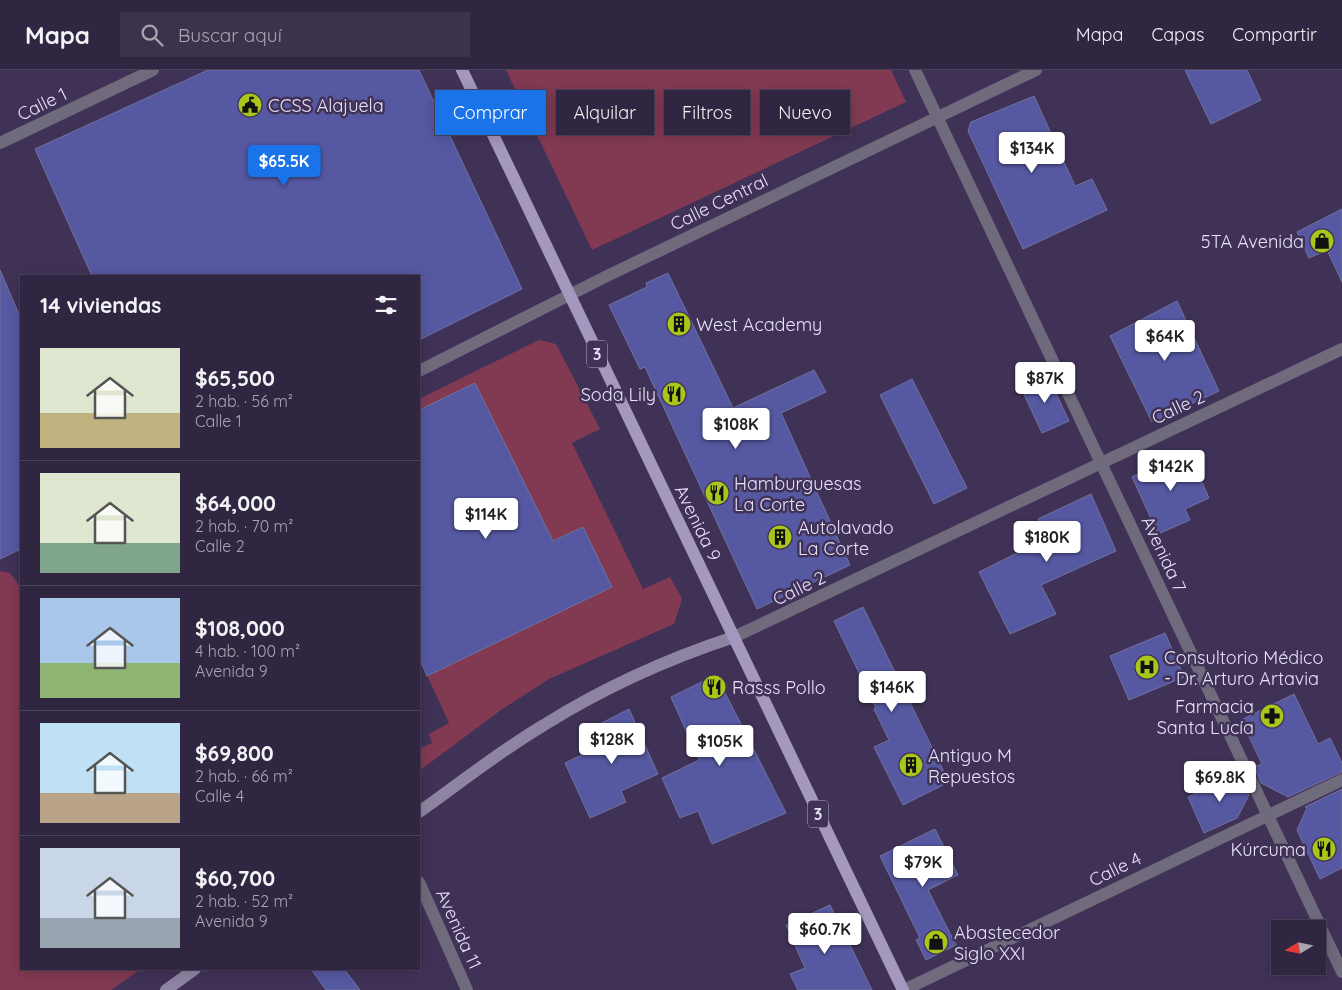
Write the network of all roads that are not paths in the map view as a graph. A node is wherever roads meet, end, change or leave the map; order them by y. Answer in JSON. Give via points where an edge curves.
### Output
{"nodes":[{"id":1,"x":153,"y":70,"type":"edge"},
{"id":2,"x":462,"y":70,"type":"edge"},
{"id":3,"x":915,"y":70,"type":"edge"},
{"id":4,"x":1036,"y":70,"type":"edge"},
{"id":5,"x":938,"y":117,"type":"junction"},
{"id":6,"x":0,"y":143,"type":"edge"},
{"id":7,"x":569,"y":296,"type":"junction"},
{"id":8,"x":1342,"y":349,"type":"edge"},
{"id":9,"x":420,"y":370,"type":"edge"},
{"id":10,"x":1102,"y":463,"type":"junction"},
{"id":11,"x":734,"y":637,"type":"junction"},
{"id":12,"x":1342,"y":780,"type":"edge"},
{"id":13,"x":420,"y":811,"type":"edge"},
{"id":14,"x":1268,"y":815,"type":"junction"},
{"id":15,"x":420,"y":884,"type":"edge"},
{"id":16,"x":194,"y":970,"type":"edge"},
{"id":17,"x":1342,"y":972,"type":"edge"},
{"id":18,"x":166,"y":990,"type":"edge"},
{"id":19,"x":466,"y":990,"type":"edge"},
{"id":20,"x":903,"y":990,"type":"edge"}],
"edges":[{"from":1,"to":6,"type":"street","name":"Calle 1"},
{"from":2,"to":7,"type":"main road","name":"Avenida 9","number":"3"},
{"from":3,"to":5,"type":"street","name":"Avenida 7"},
{"from":4,"to":5,"type":"street","name":"Calle Central"},
{"from":5,"to":7,"type":"street","name":"Calle Central"},
{"from":5,"to":10,"type":"street","name":"Avenida 7"},
{"from":7,"to":9,"type":"street","name":"Calle Central"},
{"from":7,"to":11,"type":"main road","name":"Avenida 9","number":"3"},
{"from":8,"to":10,"type":"street","name":"Calle 2"},
{"from":10,"to":11,"type":"street","name":"Calle 2"},
{"from":10,"to":14,"type":"street","name":"Avenida 7"},
{"from":11,"to":13,"type":"main road","name":"Calle 2","via":[[651,668],[573,707],[514,744]]},
{"from":11,"to":20,"type":"main road","name":"Avenida 9","number":"3"},
{"from":12,"to":14,"type":"street","name":"Calle 4"},
{"from":14,"to":17,"type":"street","name":"Avenida 7"},
{"from":14,"to":20,"type":"street","name":"Calle 4"},
{"from":15,"to":19,"type":"street","name":"Avenida 11"},
{"from":16,"to":18,"type":"main road"}]}
